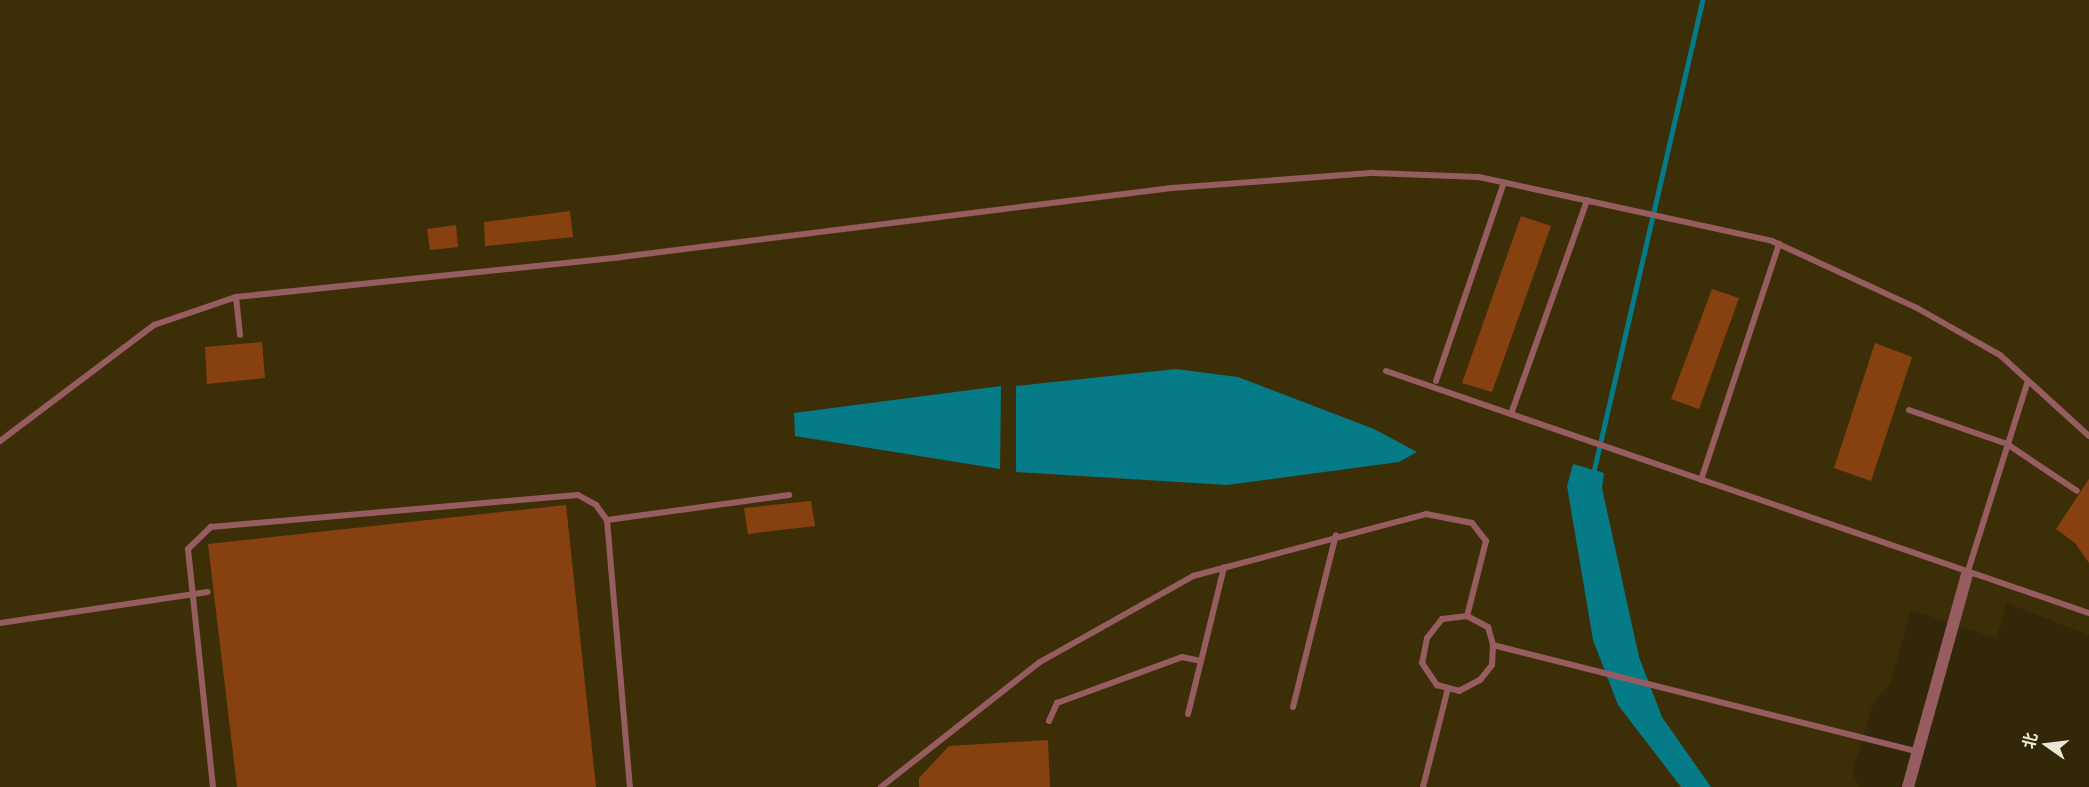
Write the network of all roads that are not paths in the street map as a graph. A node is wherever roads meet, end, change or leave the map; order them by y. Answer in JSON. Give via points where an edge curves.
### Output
{"nodes":[{"id":1,"x":1503,"y":182,"type":"junction"},
{"id":2,"x":1587,"y":200,"type":"junction"},
{"id":3,"x":1779,"y":244,"type":"junction"},
{"id":4,"x":236,"y":297,"type":"junction"},
{"id":5,"x":240,"y":335,"type":"dead end"},
{"id":6,"x":1386,"y":371,"type":"dead end"},
{"id":7,"x":1436,"y":381,"type":"dead end"},
{"id":8,"x":2028,"y":381,"type":"junction"},
{"id":9,"x":1909,"y":410,"type":"dead end"},
{"id":10,"x":1511,"y":414,"type":"junction"},
{"id":11,"x":2089,"y":436,"type":"edge"},
{"id":12,"x":0,"y":441,"type":"edge"},
{"id":13,"x":2007,"y":444,"type":"junction"},
{"id":14,"x":1701,"y":480,"type":"junction"},
{"id":15,"x":2077,"y":491,"type":"dead end"},
{"id":16,"x":789,"y":495,"type":"dead end"},
{"id":17,"x":607,"y":520,"type":"junction"},
{"id":18,"x":1336,"y":535,"type":"junction"},
{"id":19,"x":1224,"y":567,"type":"junction"},
{"id":20,"x":1967,"y":574,"type":"junction"},
{"id":21,"x":208,"y":592,"type":"dead end"},
{"id":22,"x":192,"y":594,"type":"junction"},
{"id":23,"x":2089,"y":613,"type":"edge"},
{"id":24,"x":1467,"y":616,"type":"junction"},
{"id":25,"x":0,"y":623,"type":"edge"},
{"id":26,"x":1493,"y":645,"type":"junction"},
{"id":27,"x":1201,"y":661,"type":"junction"},
{"id":28,"x":1448,"y":688,"type":"junction"},
{"id":29,"x":1293,"y":707,"type":"dead end"},
{"id":30,"x":1188,"y":714,"type":"dead end"},
{"id":31,"x":1049,"y":721,"type":"dead end"},
{"id":32,"x":1917,"y":752,"type":"junction"},
{"id":33,"x":213,"y":787,"type":"edge"},
{"id":34,"x":630,"y":787,"type":"edge"},
{"id":35,"x":881,"y":787,"type":"edge"},
{"id":36,"x":1424,"y":787,"type":"edge"},
{"id":37,"x":1908,"y":787,"type":"edge"}],
"edges":[{"from":1,"to":2,"type":"lane"},
{"from":1,"to":4,"type":"lane","via":[[1372,174],[1172,188],[621,257]]},
{"from":1,"to":7,"type":"lane"},
{"from":2,"to":3,"type":"lane"},
{"from":2,"to":10,"type":"lane"},
{"from":3,"to":8,"type":"lane","via":[[1917,308],[2000,355]]},
{"from":3,"to":14,"type":"lane"},
{"from":4,"to":5,"type":"lane"},
{"from":4,"to":12,"type":"lane","via":[[154,325]]},
{"from":6,"to":10,"type":"lane"},
{"from":8,"to":11,"type":"lane"},
{"from":8,"to":13,"type":"lane"},
{"from":9,"to":13,"type":"lane"},
{"from":10,"to":14,"type":"lane"},
{"from":13,"to":15,"type":"lane"},
{"from":13,"to":20,"type":"lane"},
{"from":14,"to":20,"type":"lane"},
{"from":16,"to":17,"type":"lane"},
{"from":17,"to":22,"type":"lane","via":[[596,506],[578,495],[211,527],[188,549]]},
{"from":17,"to":34,"type":"lane"},
{"from":18,"to":19,"type":"lane"},
{"from":18,"to":24,"type":"lane","via":[[1426,514],[1472,523],[1486,541]]},
{"from":18,"to":29,"type":"lane"},
{"from":19,"to":27,"type":"lane"},
{"from":19,"to":35,"type":"lane","via":[[1193,576],[1040,662]]},
{"from":20,"to":23,"type":"lane"},
{"from":20,"to":32,"type":"street"},
{"from":21,"to":22,"type":"lane"},
{"from":22,"to":25,"type":"lane"},
{"from":22,"to":33,"type":"lane"},
{"from":24,"to":26,"type":"lane","via":[[1488,627]]},
{"from":24,"to":28,"type":"lane","via":[[1442,619],[1426,638],[1422,663],[1437,685]]},
{"from":26,"to":28,"type":"lane","via":[[1492,665],[1480,680],[1459,691]]},
{"from":26,"to":32,"type":"lane"},
{"from":27,"to":30,"type":"lane"},
{"from":27,"to":31,"type":"lane","via":[[1182,657],[1057,703]]},
{"from":28,"to":36,"type":"lane"},
{"from":32,"to":37,"type":"street"}]}
